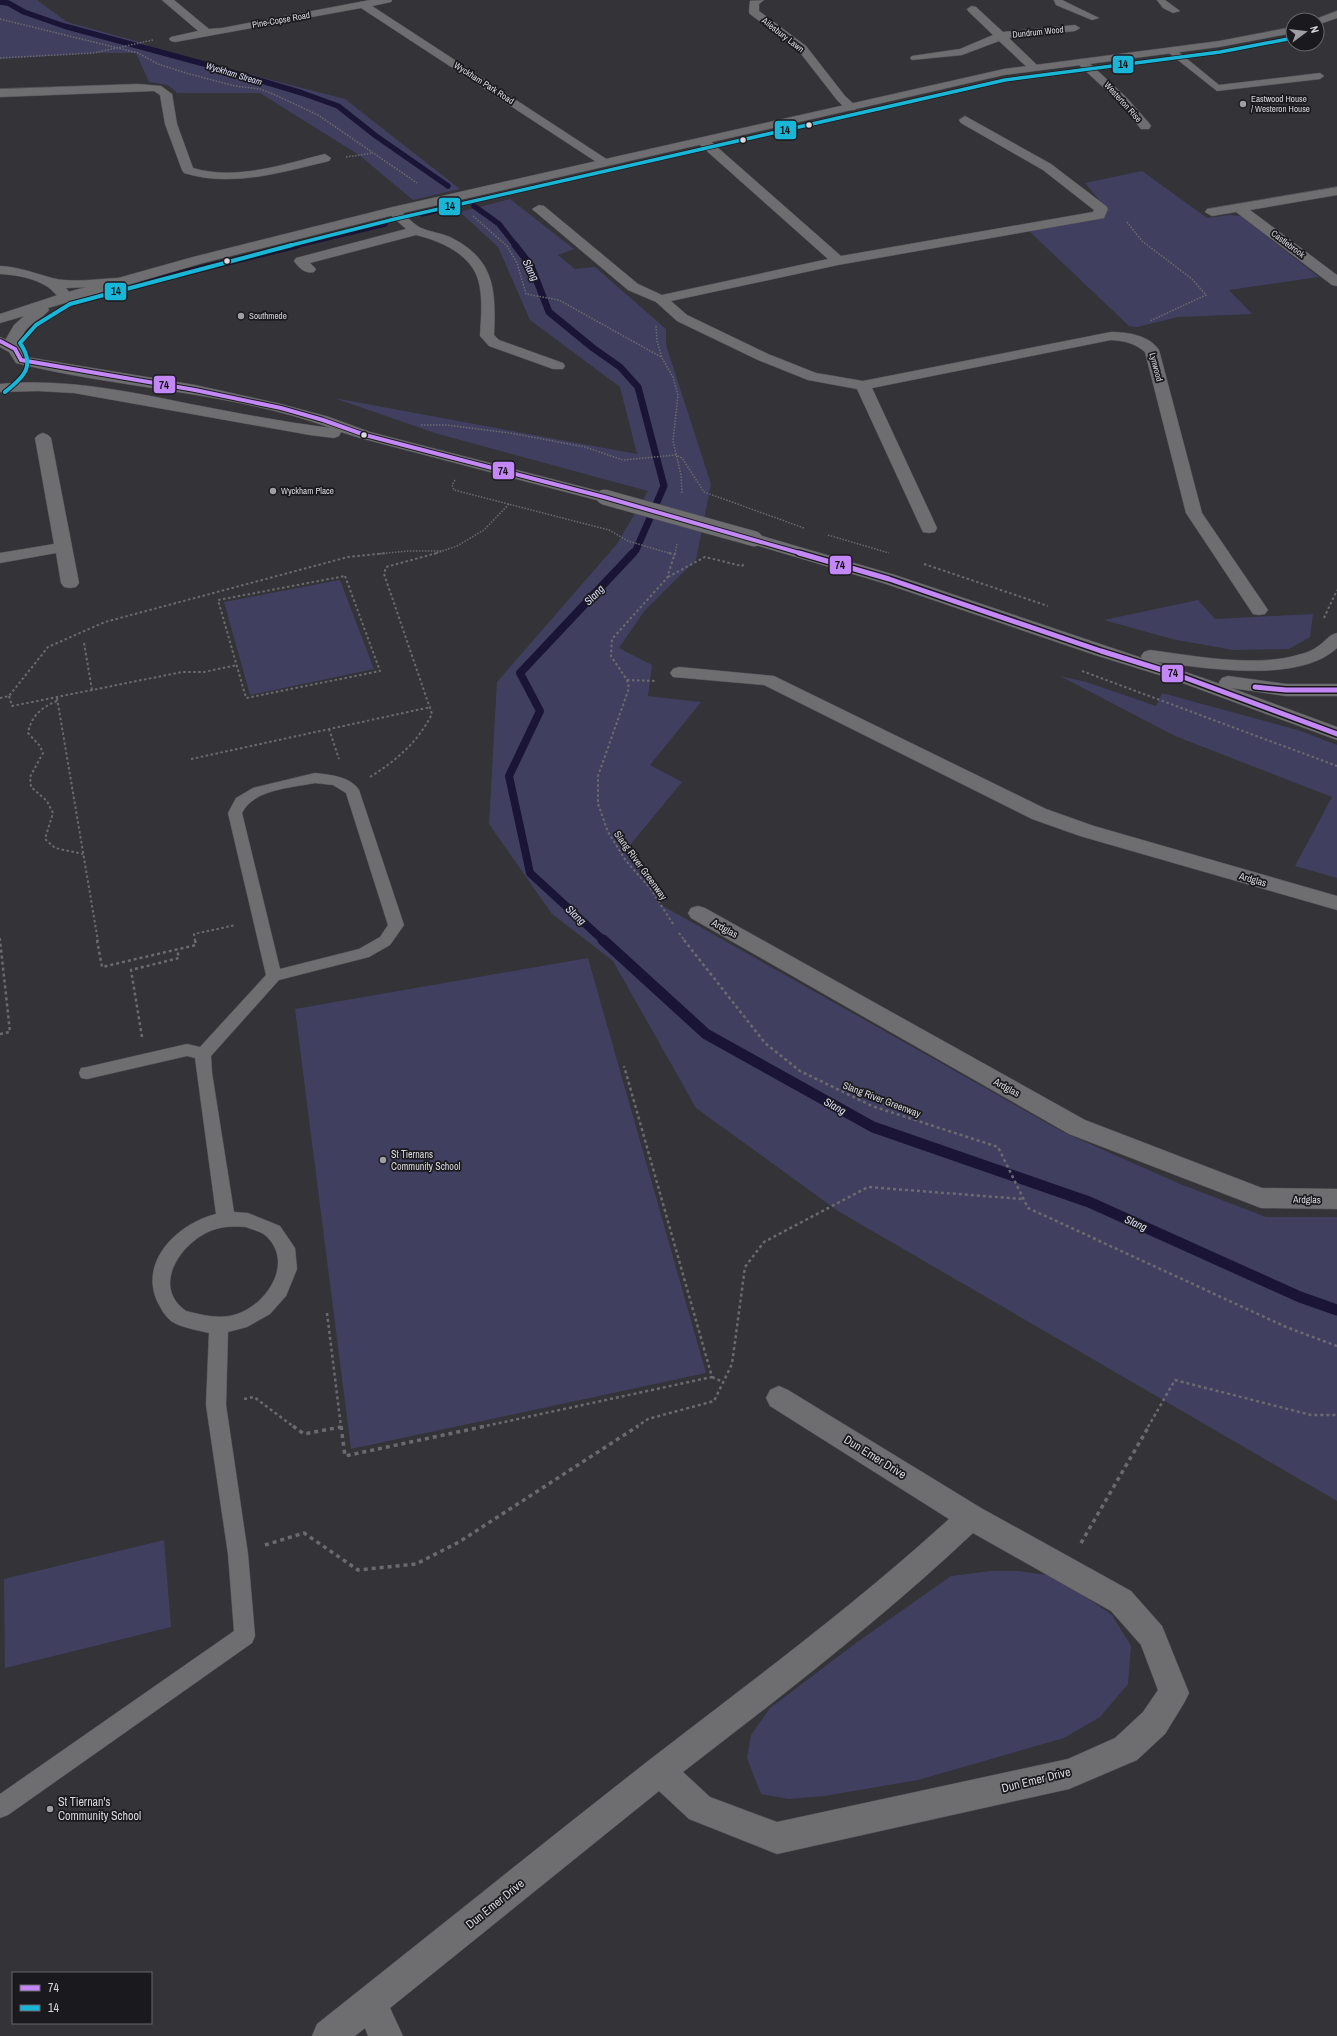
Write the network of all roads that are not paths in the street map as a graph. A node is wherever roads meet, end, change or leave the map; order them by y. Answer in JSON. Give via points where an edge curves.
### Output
{"nodes":[{"id":1,"x":167,"y":0,"type":"edge"},
{"id":2,"x":387,"y":0,"type":"edge"},
{"id":3,"x":758,"y":0,"type":"edge"},
{"id":4,"x":1058,"y":0,"type":"edge"},
{"id":5,"x":1161,"y":0,"type":"edge"},
{"id":6,"x":363,"y":5,"type":"junction"},
{"id":7,"x":972,"y":9,"type":"dead end"},
{"id":8,"x":1176,"y":10,"type":"dead end"},
{"id":9,"x":1337,"y":14,"type":"edge"},
{"id":10,"x":1095,"y":18,"type":"dead end"},
{"id":11,"x":1325,"y":19,"type":"edge"},
{"id":12,"x":1075,"y":28,"type":"dead end"},
{"id":13,"x":206,"y":32,"type":"junction"},
{"id":14,"x":1285,"y":32,"type":"edge"},
{"id":15,"x":1000,"y":36,"type":"junction"},
{"id":16,"x":175,"y":39,"type":"dead end"},
{"id":17,"x":1172,"y":51,"type":"junction"},
{"id":18,"x":916,"y":58,"type":"dead end"},
{"id":19,"x":1082,"y":62,"type":"junction"},
{"id":20,"x":1034,"y":68,"type":"junction"},
{"id":21,"x":1320,"y":76,"type":"dead end"},
{"id":22,"x":0,"y":93,"type":"edge"},
{"id":23,"x":851,"y":107,"type":"junction"},
{"id":24,"x":965,"y":120,"type":"dead end"},
{"id":25,"x":1145,"y":126,"type":"dead end"},
{"id":26,"x":704,"y":142,"type":"junction"},
{"id":27,"x":325,"y":158,"type":"dead end"},
{"id":28,"x":605,"y":162,"type":"junction"},
{"id":29,"x":1337,"y":191,"type":"edge"},
{"id":30,"x":1238,"y":207,"type":"junction"},
{"id":31,"x":539,"y":209,"type":"dead end"},
{"id":32,"x":393,"y":211,"type":"junction"},
{"id":33,"x":1212,"y":212,"type":"dead end"},
{"id":34,"x":416,"y":231,"type":"junction"},
{"id":35,"x":838,"y":261,"type":"junction"},
{"id":36,"x":309,"y":269,"type":"dead end"},
{"id":37,"x":0,"y":270,"type":"edge"},
{"id":38,"x":47,"y":281,"type":"junction"},
{"id":39,"x":117,"y":282,"type":"junction"},
{"id":40,"x":1337,"y":282,"type":"edge"},
{"id":41,"x":66,"y":297,"type":"junction"},
{"id":42,"x":661,"y":299,"type":"junction"},
{"id":43,"x":0,"y":319,"type":"edge"},
{"id":44,"x":5,"y":343,"type":"edge"},
{"id":45,"x":21,"y":360,"type":"junction"},
{"id":46,"x":558,"y":366,"type":"dead end"},
{"id":47,"x":863,"y":385,"type":"junction"},
{"id":48,"x":0,"y":387,"type":"edge"},
{"id":49,"x":365,"y":435,"type":"junction"},
{"id":50,"x":43,"y":438,"type":"dead end"},
{"id":51,"x":929,"y":528,"type":"dead end"},
{"id":52,"x":64,"y":547,"type":"junction"},
{"id":53,"x":0,"y":558,"type":"edge"},
{"id":54,"x":70,"y":583,"type":"dead end"},
{"id":55,"x":1259,"y":610,"type":"dead end"},
{"id":56,"x":1337,"y":638,"type":"edge"},
{"id":57,"x":1101,"y":651,"type":"junction"},
{"id":58,"x":680,"y":673,"type":"dead end"},
{"id":59,"x":1175,"y":674,"type":"junction"},
{"id":60,"x":1337,"y":690,"type":"edge"},
{"id":61,"x":1337,"y":734,"type":"edge"},
{"id":62,"x":1337,"y":903,"type":"edge"},
{"id":63,"x":698,"y":913,"type":"dead end"},
{"id":64,"x":274,"y":976,"type":"junction"},
{"id":65,"x":203,"y":1054,"type":"junction"},
{"id":66,"x":87,"y":1073,"type":"dead end"},
{"id":67,"x":1337,"y":1199,"type":"edge"},
{"id":68,"x":226,"y":1220,"type":"junction"},
{"id":69,"x":220,"y":1326,"type":"junction"},
{"id":70,"x":779,"y":1398,"type":"dead end"},
{"id":71,"x":971,"y":1517,"type":"junction"},
{"id":72,"x":660,"y":1771,"type":"junction"},
{"id":73,"x":0,"y":1807,"type":"edge"},
{"id":74,"x":370,"y":2004,"type":"junction"},
{"id":75,"x":328,"y":2036,"type":"edge"},
{"id":76,"x":386,"y":2036,"type":"edge"}],
"edges":[{"from":1,"to":13,"type":"street"},
{"from":2,"to":6,"type":"street","name":"Pine-Copse Road"},
{"from":3,"to":23,"type":"street","name":"Ailesbury Lawn","via":[[754,3],[754,12],[802,48]]},
{"from":4,"to":10,"type":"lane","via":[[1059,3]]},
{"from":5,"to":8,"type":"lane","via":[[1166,6]]},
{"from":6,"to":13,"type":"street","name":"Pine-Copse Road"},
{"from":6,"to":28,"type":"street","name":"Wyckham Park Road"},
{"from":7,"to":15,"type":"street","name":"Dundrum Wood"},
{"from":9,"to":11,"type":"street"},
{"from":12,"to":15,"type":"street","name":"Dundrum Wood"},
{"from":13,"to":16,"type":"street","name":"Pine-Copse Road"},
{"from":14,"to":17,"type":"street"},
{"from":15,"to":18,"type":"street","name":"Dundrum Wood","via":[[962,52]]},
{"from":15,"to":20,"type":"street","name":"Dundrum Wood"},
{"from":17,"to":19,"type":"street"},
{"from":17,"to":21,"type":"lane","via":[[1217,88]]},
{"from":19,"to":20,"type":"street"},
{"from":19,"to":25,"type":"street","name":"Westerton Rise","via":[[1117,94]]},
{"from":20,"to":23,"type":"street","via":[[1004,72]]},
{"from":22,"to":27,"type":"street","via":[[157,88],[166,94],[171,124],[188,170],[201,174],[221,177],[242,175]]},
{"from":23,"to":26,"type":"street"},
{"from":24,"to":35,"type":"street","via":[[1047,167],[1101,209],[1099,215]]},
{"from":26,"to":28,"type":"street"},
{"from":26,"to":35,"type":"street"},
{"from":28,"to":32,"type":"street"},
{"from":29,"to":30,"type":"street"},
{"from":30,"to":33,"type":"street"},
{"from":30,"to":40,"type":"street","name":"Castlebrook"},
{"from":31,"to":42,"type":"street","name":"Lynwood","via":[[633,287]]},
{"from":32,"to":34,"type":"street"},
{"from":32,"to":39,"type":"street"},
{"from":34,"to":36,"type":"street","via":[[301,261]]},
{"from":34,"to":46,"type":"street","via":[[443,238],[468,255],[482,273],[488,310],[488,336],[494,343]]},
{"from":35,"to":42,"type":"street"},
{"from":37,"to":38,"type":"street","via":[[19,272]]},
{"from":38,"to":39,"type":"street","via":[[67,284]]},
{"from":38,"to":41,"type":"street"},
{"from":39,"to":41,"type":"street"},
{"from":41,"to":43,"type":"street"},
{"from":41,"to":44,"type":"street","via":[[27,319]]},
{"from":42,"to":47,"type":"street","name":"Lynwood","via":[[682,318],[763,357],[814,377]]},
{"from":44,"to":45,"type":"street","via":[[15,349]]},
{"from":45,"to":48,"type":"street","via":[[14,375]]},
{"from":45,"to":49,"type":"street","via":[[225,395],[293,410]]},
{"from":47,"to":51,"type":"street"},
{"from":47,"to":55,"type":"street","name":"Lynwood","via":[[1111,336],[1122,336],[1146,344],[1152,350],[1194,513]]},
{"from":48,"to":49,"type":"street","via":[[56,385],[300,429]]},
{"from":49,"to":57,"type":"street","bridge":true,"via":[[755,539],[889,579]]},
{"from":50,"to":52,"type":"street"},
{"from":52,"to":53,"type":"street"},
{"from":52,"to":54,"type":"street"},
{"from":56,"to":57,"type":"street","via":[[1323,650],[1305,659],[1281,663],[1217,663]]},
{"from":57,"to":59,"type":"street"},
{"from":58,"to":62,"type":"street","name":"Ardglas","via":[[768,680],[1039,814],[1087,831]]},
{"from":59,"to":60,"type":"street","via":[[1286,690]]},
{"from":59,"to":61,"type":"street"},
{"from":63,"to":67,"type":"street","name":"Ardglas","via":[[1077,1127],[1261,1198]]},
{"from":64,"to":64,"type":"lane","via":[[364,952],[385,941],[396,925],[352,790],[337,781],[315,778],[258,791],[241,801],[234,814]]},
{"from":64,"to":65,"type":"lane"},
{"from":65,"to":66,"type":"lane","via":[[187,1050]]},
{"from":65,"to":68,"type":"lane"},
{"from":68,"to":69,"type":"lane","via":[[205,1225],[186,1236],[172,1251],[162,1269],[161,1287],[167,1304],[180,1317],[198,1325]]},
{"from":68,"to":69,"type":"lane","via":[[247,1220],[264,1226],[278,1236],[287,1250],[289,1266],[285,1283],[274,1299],[259,1313],[241,1322]]},
{"from":69,"to":73,"type":"lane","via":[[216,1405],[238,1554],[245,1636]]},
{"from":70,"to":71,"type":"street","name":"Dun Emer Drive"},
{"from":71,"to":72,"type":"street","name":"Dun Emer Drive","via":[[931,1554],[793,1669]]},
{"from":71,"to":72,"type":"street","name":"Dun Emer Drive","via":[[1121,1600],[1152,1636],[1174,1693],[1154,1723],[1126,1748],[1069,1774],[777,1838],[700,1808]]},
{"from":72,"to":74,"type":"street","name":"Dun Emer Drive"},
{"from":74,"to":75,"type":"street","name":"Dun Emer Drive"},
{"from":74,"to":76,"type":"street"}]}
